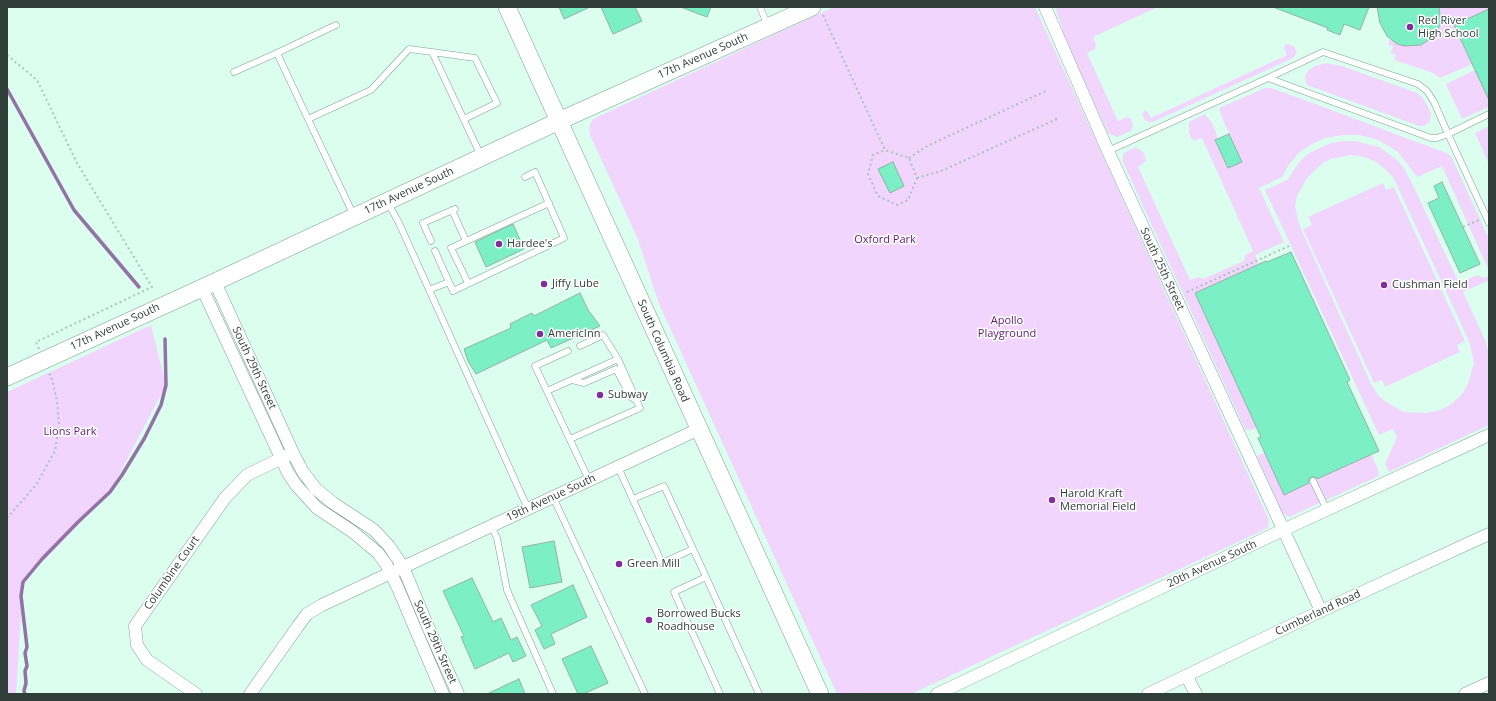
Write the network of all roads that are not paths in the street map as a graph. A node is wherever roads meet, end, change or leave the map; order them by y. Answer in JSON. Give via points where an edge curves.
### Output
{"nodes":[{"id":1,"x":507,"y":7,"type":"edge"},
{"id":2,"x":760,"y":7,"type":"edge"},
{"id":3,"x":1045,"y":7,"type":"edge"},
{"id":4,"x":810,"y":9,"type":"edge"},
{"id":5,"x":336,"y":25,"type":"dead end"},
{"id":6,"x":768,"y":27,"type":"junction"},
{"id":7,"x":432,"y":52,"type":"junction"},
{"id":8,"x":277,"y":53,"type":"junction"},
{"id":9,"x":234,"y":72,"type":"dead end"},
{"id":10,"x":1268,"y":78,"type":"junction"},
{"id":11,"x":1489,"y":114,"type":"edge"},
{"id":12,"x":464,"y":119,"type":"junction"},
{"id":13,"x":308,"y":120,"type":"junction"},
{"id":14,"x":559,"y":121,"type":"junction"},
{"id":15,"x":1448,"y":134,"type":"junction"},
{"id":16,"x":1108,"y":151,"type":"junction"},
{"id":17,"x":481,"y":157,"type":"junction"},
{"id":18,"x":524,"y":177,"type":"dead end"},
{"id":19,"x":387,"y":202,"type":"junction"},
{"id":20,"x":549,"y":203,"type":"junction"},
{"id":21,"x":354,"y":217,"type":"junction"},
{"id":22,"x":1488,"y":220,"type":"edge"},
{"id":23,"x":431,"y":241,"type":"dead end"},
{"id":24,"x":466,"y":241,"type":"junction"},
{"id":25,"x":435,"y":250,"type":"dead end"},
{"id":26,"x":449,"y":282,"type":"junction"},
{"id":27,"x":468,"y":284,"type":"junction"},
{"id":28,"x":208,"y":285,"type":"junction"},
{"id":29,"x":429,"y":290,"type":"junction"},
{"id":30,"x":580,"y":346,"type":"dead end"},
{"id":31,"x":568,"y":351,"type":"dead end"},
{"id":32,"x":618,"y":359,"type":"junction"},
{"id":33,"x":7,"y":377,"type":"edge"},
{"id":34,"x":572,"y":380,"type":"junction"},
{"id":35,"x":547,"y":392,"type":"junction"},
{"id":36,"x":637,"y":401,"type":"junction"},
{"id":37,"x":699,"y":429,"type":"junction"},
{"id":38,"x":1489,"y":435,"type":"edge"},
{"id":39,"x":570,"y":439,"type":"junction"},
{"id":40,"x":293,"y":453,"type":"junction"},
{"id":41,"x":281,"y":459,"type":"junction"},
{"id":42,"x":618,"y":467,"type":"junction"},
{"id":43,"x":589,"y":480,"type":"junction"},
{"id":44,"x":1314,"y":481,"type":"dead end"},
{"id":45,"x":553,"y":497,"type":"junction"},
{"id":46,"x":633,"y":499,"type":"junction"},
{"id":47,"x":528,"y":509,"type":"junction"},
{"id":48,"x":1327,"y":510,"type":"junction"},
{"id":49,"x":491,"y":526,"type":"junction"},
{"id":50,"x":1283,"y":530,"type":"junction"},
{"id":51,"x":1489,"y":534,"type":"edge"},
{"id":52,"x":693,"y":549,"type":"junction"},
{"id":53,"x":403,"y":567,"type":"junction"},
{"id":54,"x":390,"y":573,"type":"junction"},
{"id":55,"x":706,"y":577,"type":"junction"},
{"id":56,"x":1321,"y":611,"type":"junction"},
{"id":57,"x":1187,"y":676,"type":"junction"},
{"id":58,"x":1488,"y":687,"type":"edge"},
{"id":59,"x":196,"y":694,"type":"edge"},
{"id":60,"x":250,"y":694,"type":"edge"},
{"id":61,"x":443,"y":694,"type":"edge"},
{"id":62,"x":458,"y":694,"type":"edge"},
{"id":63,"x":554,"y":694,"type":"edge"},
{"id":64,"x":646,"y":694,"type":"edge"},
{"id":65,"x":720,"y":694,"type":"edge"},
{"id":66,"x":759,"y":694,"type":"edge"},
{"id":67,"x":820,"y":694,"type":"edge"},
{"id":68,"x":937,"y":694,"type":"edge"},
{"id":69,"x":1148,"y":694,"type":"edge"},
{"id":70,"x":1196,"y":694,"type":"edge"},
{"id":71,"x":1465,"y":694,"type":"edge"}],
"edges":[{"from":1,"to":14,"type":"street","name":"South Columbia Road"},
{"from":2,"to":6,"type":"lane"},
{"from":3,"to":16,"type":"street","name":"South 25th Street"},
{"from":4,"to":6,"type":"street","name":"17th Avenue South"},
{"from":5,"to":8,"type":"lane"},
{"from":6,"to":14,"type":"street","name":"17th Avenue South"},
{"from":7,"to":12,"type":"lane"},
{"from":7,"to":12,"type":"lane","via":[[475,58],[497,103]]},
{"from":7,"to":13,"type":"lane","via":[[410,49],[371,90]]},
{"from":8,"to":9,"type":"lane"},
{"from":8,"to":13,"type":"lane"},
{"from":10,"to":15,"type":"lane","via":[[1431,138]]},
{"from":10,"to":15,"type":"lane","via":[[1323,52],[1418,84],[1434,102]]},
{"from":10,"to":16,"type":"lane"},
{"from":11,"to":15,"type":"lane"},
{"from":12,"to":17,"type":"lane"},
{"from":13,"to":21,"type":"lane"},
{"from":14,"to":17,"type":"street","name":"17th Avenue South"},
{"from":14,"to":37,"type":"street","name":"South Columbia Road"},
{"from":15,"to":22,"type":"lane"},
{"from":16,"to":50,"type":"street","name":"South 25th Street"},
{"from":17,"to":19,"type":"street","name":"17th Avenue South"},
{"from":18,"to":20,"type":"lane","via":[[535,172]]},
{"from":19,"to":21,"type":"street","name":"17th Avenue South"},
{"from":19,"to":29,"type":"lane"},
{"from":20,"to":24,"type":"lane"},
{"from":20,"to":27,"type":"lane","via":[[564,238]]},
{"from":21,"to":28,"type":"street","name":"17th Avenue South"},
{"from":23,"to":24,"type":"lane","via":[[424,223],[454,209]]},
{"from":24,"to":27,"type":"lane","via":[[452,248]]},
{"from":25,"to":26,"type":"lane"},
{"from":26,"to":27,"type":"lane","via":[[453,291]]},
{"from":26,"to":29,"type":"lane"},
{"from":28,"to":33,"type":"street","name":"17th Avenue South"},
{"from":28,"to":40,"type":"street","name":"South 29th Street"},
{"from":28,"to":41,"type":"street","name":"South 29th Street"},
{"from":29,"to":47,"type":"lane"},
{"from":30,"to":32,"type":"lane","via":[[603,335]]},
{"from":31,"to":35,"type":"lane","via":[[535,366]]},
{"from":32,"to":34,"type":"lane"},
{"from":32,"to":36,"type":"lane"},
{"from":34,"to":35,"type":"lane"},
{"from":34,"to":36,"type":"lane","via":[[584,383],[616,369],[631,397]]},
{"from":35,"to":39,"type":"lane"},
{"from":36,"to":39,"type":"lane","via":[[640,408]]},
{"from":37,"to":42,"type":"street","name":"19th Avenue South"},
{"from":37,"to":67,"type":"street","name":"South Columbia Road"},
{"from":38,"to":48,"type":"street","name":"20th Avenue South"},
{"from":39,"to":43,"type":"lane"},
{"from":40,"to":41,"type":"street"},
{"from":40,"to":53,"type":"street","name":"South 29th Street","via":[[316,489],[374,530]]},
{"from":41,"to":54,"type":"street","name":"South 29th Street","via":[[296,485],[312,502],[378,553]]},
{"from":41,"to":59,"type":"street","name":"Columbine Court","via":[[247,475],[225,498],[135,626],[137,645],[147,660]]},
{"from":42,"to":43,"type":"street","name":"19th Avenue South"},
{"from":42,"to":46,"type":"lane"},
{"from":43,"to":45,"type":"street","name":"19th Avenue South"},
{"from":44,"to":48,"type":"lane"},
{"from":45,"to":47,"type":"street","name":"19th Avenue South"},
{"from":45,"to":64,"type":"lane"},
{"from":46,"to":52,"type":"lane","via":[[664,486]]},
{"from":46,"to":52,"type":"lane","via":[[662,564]]},
{"from":47,"to":49,"type":"street","name":"19th Avenue South"},
{"from":48,"to":50,"type":"street","name":"20th Avenue South"},
{"from":49,"to":53,"type":"street","name":"19th Avenue South"},
{"from":49,"to":63,"type":"lane","via":[[497,538],[507,590]]},
{"from":50,"to":56,"type":"street","name":"South 25th Street"},
{"from":50,"to":68,"type":"street","name":"20th Avenue South"},
{"from":51,"to":56,"type":"street","name":"Cumberland Road"},
{"from":52,"to":55,"type":"lane"},
{"from":53,"to":54,"type":"street"},
{"from":53,"to":62,"type":"street","name":"South 29th Street"},
{"from":54,"to":60,"type":"street","via":[[307,614]]},
{"from":54,"to":61,"type":"street","name":"South 29th Street"},
{"from":55,"to":65,"type":"lane","via":[[674,592]]},
{"from":55,"to":66,"type":"lane"},
{"from":56,"to":57,"type":"street","name":"Cumberland Road"},
{"from":57,"to":69,"type":"street","name":"Cumberland Road"},
{"from":57,"to":70,"type":"street"},
{"from":58,"to":71,"type":"street"}]}
